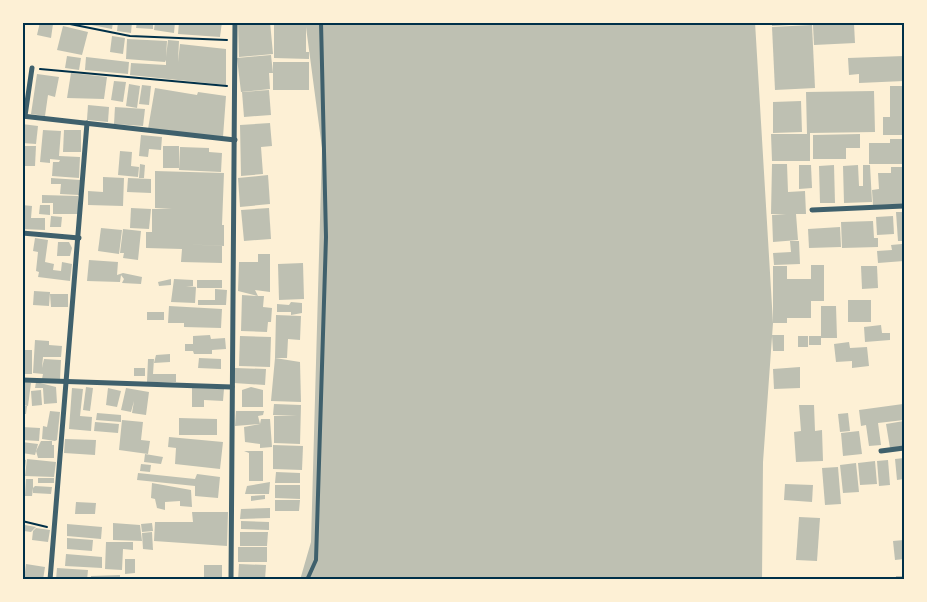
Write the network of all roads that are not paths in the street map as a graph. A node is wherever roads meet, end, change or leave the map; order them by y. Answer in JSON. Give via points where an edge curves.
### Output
{"nodes":[{"id":1,"x":235,"y":22,"type":"edge"},
{"id":2,"x":321,"y":22,"type":"edge"},
{"id":3,"x":32,"y":68,"type":"road end"},
{"id":4,"x":24,"y":116,"type":"edge"},
{"id":5,"x":87,"y":123,"type":"junction"},
{"id":6,"x":235,"y":140,"type":"junction"},
{"id":7,"x":904,"y":206,"type":"edge"},
{"id":8,"x":812,"y":210,"type":"dead end"},
{"id":9,"x":22,"y":233,"type":"edge"},
{"id":10,"x":79,"y":238,"type":"junction"},
{"id":11,"x":22,"y":380,"type":"edge"},
{"id":12,"x":67,"y":383,"type":"junction"},
{"id":13,"x":232,"y":387,"type":"junction"},
{"id":14,"x":904,"y":448,"type":"edge"},
{"id":15,"x":880,"y":451,"type":"dead end"},
{"id":16,"x":50,"y":580,"type":"edge"},
{"id":17,"x":231,"y":580,"type":"edge"},
{"id":18,"x":307,"y":580,"type":"edge"}],
"edges":[{"from":1,"to":6,"type":"street"},
{"from":2,"to":18,"type":"lane","via":[[326,237],[316,560]]},
{"from":3,"to":4,"type":"street"},
{"from":4,"to":5,"type":"street"},
{"from":5,"to":6,"type":"street"},
{"from":5,"to":10,"type":"street"},
{"from":6,"to":13,"type":"street"},
{"from":7,"to":8,"type":"street"},
{"from":9,"to":10,"type":"street"},
{"from":10,"to":12,"type":"street"},
{"from":11,"to":12,"type":"street"},
{"from":12,"to":13,"type":"street"},
{"from":12,"to":16,"type":"street"},
{"from":13,"to":17,"type":"street"},
{"from":14,"to":15,"type":"street"}]}
